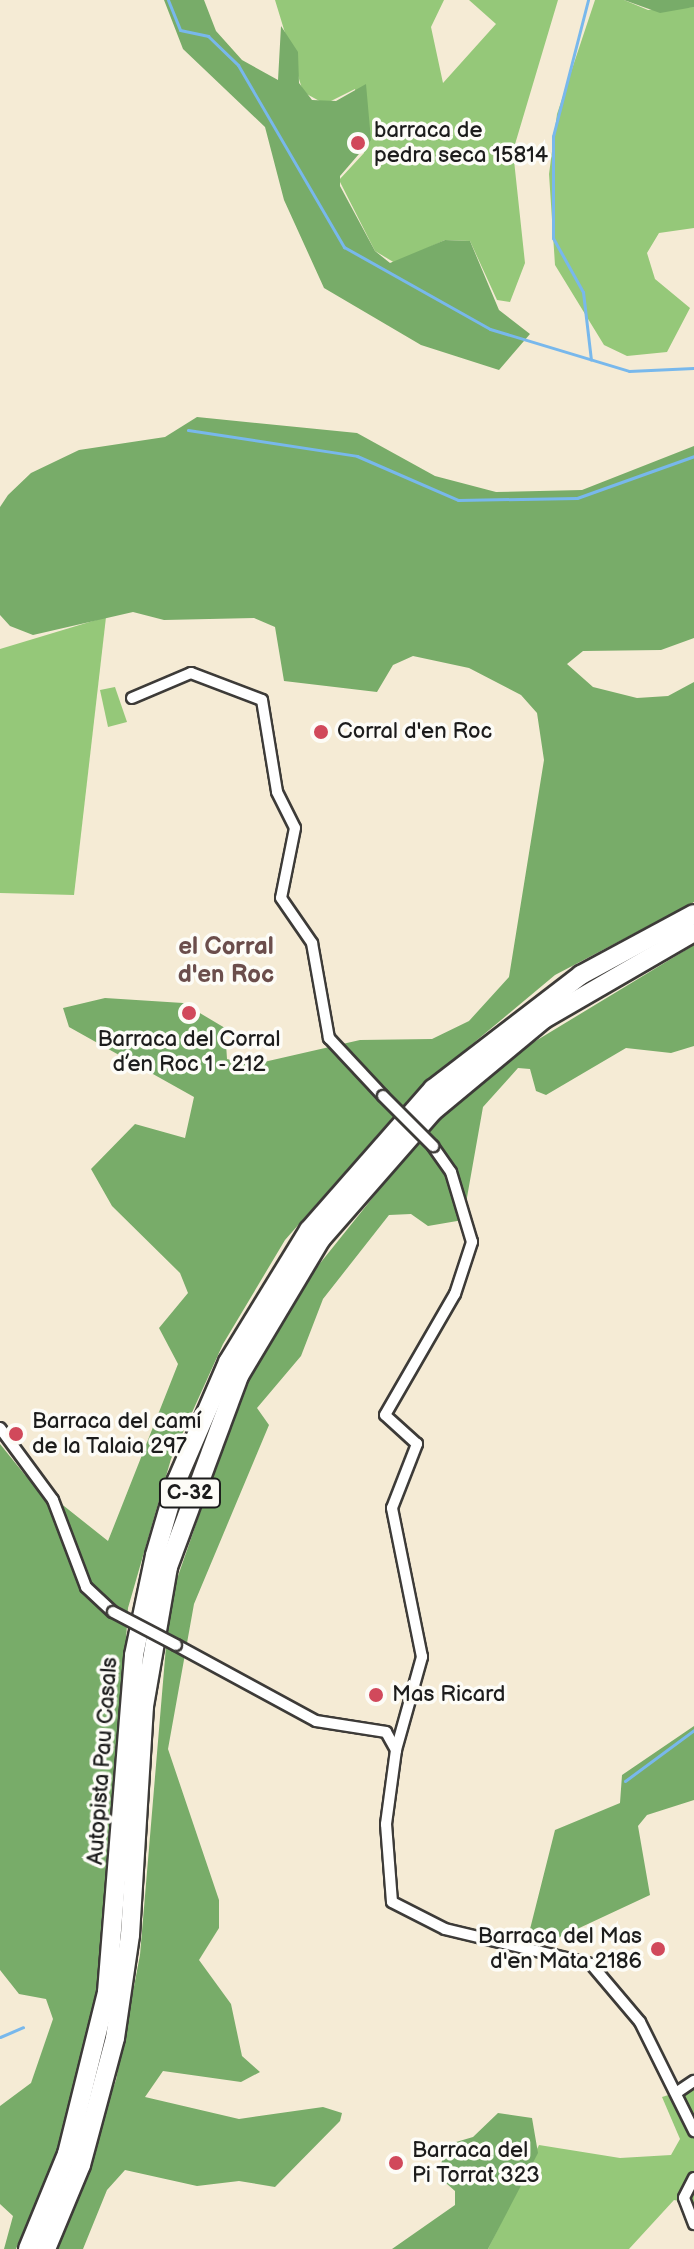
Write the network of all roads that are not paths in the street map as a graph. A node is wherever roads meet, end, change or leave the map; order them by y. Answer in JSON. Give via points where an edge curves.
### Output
{"nodes":[{"id":1,"x":132,"y":698,"type":"dead end"},
{"id":2,"x":694,"y":914,"type":"edge"},
{"id":3,"x":694,"y":932,"type":"edge"},
{"id":4,"x":0,"y":1428,"type":"edge"},
{"id":5,"x":396,"y":1750,"type":"junction"},
{"id":6,"x":694,"y":2081,"type":"edge"},
{"id":7,"x":676,"y":2093,"type":"junction"},
{"id":8,"x":694,"y":2131,"type":"edge"},
{"id":9,"x":694,"y":2178,"type":"edge"},
{"id":10,"x":694,"y":2224,"type":"edge"},
{"id":11,"x":28,"y":2249,"type":"edge"},
{"id":12,"x":46,"y":2249,"type":"edge"}],
"edges":[{"from":1,"to":5,"type":"street","bridge":true,"via":[[191,673],[262,700],[277,792],[295,828],[281,898],[312,943],[329,1038],[433,1146],[451,1172],[472,1242],[455,1294],[385,1415],[417,1444],[392,1508],[422,1657]]},
{"from":2,"to":11,"type":"highway","name":"Autopista Pau Casals","number":"C-32","via":[[581,975],[433,1089],[309,1230],[228,1362],[177,1480],[155,1555],[132,1668],[107,1992],[67,2154]]},
{"from":3,"to":12,"type":"highway","name":"Autopista Pau Casals","number":"C-32","via":[[544,1019],[433,1111],[321,1239],[239,1376],[168,1567],[144,1706],[130,1935],[115,2038],[81,2165]]},
{"from":4,"to":5,"type":"street","bridge":true,"via":[[53,1500],[86,1587],[113,1612],[316,1721],[386,1732]]},
{"from":5,"to":7,"type":"street","via":[[386,1824],[392,1902],[445,1929],[591,1964],[640,2022]]},
{"from":6,"to":7,"type":"street"},
{"from":7,"to":8,"type":"street"},
{"from":9,"to":10,"type":"street","via":[[684,2198]]}]}
